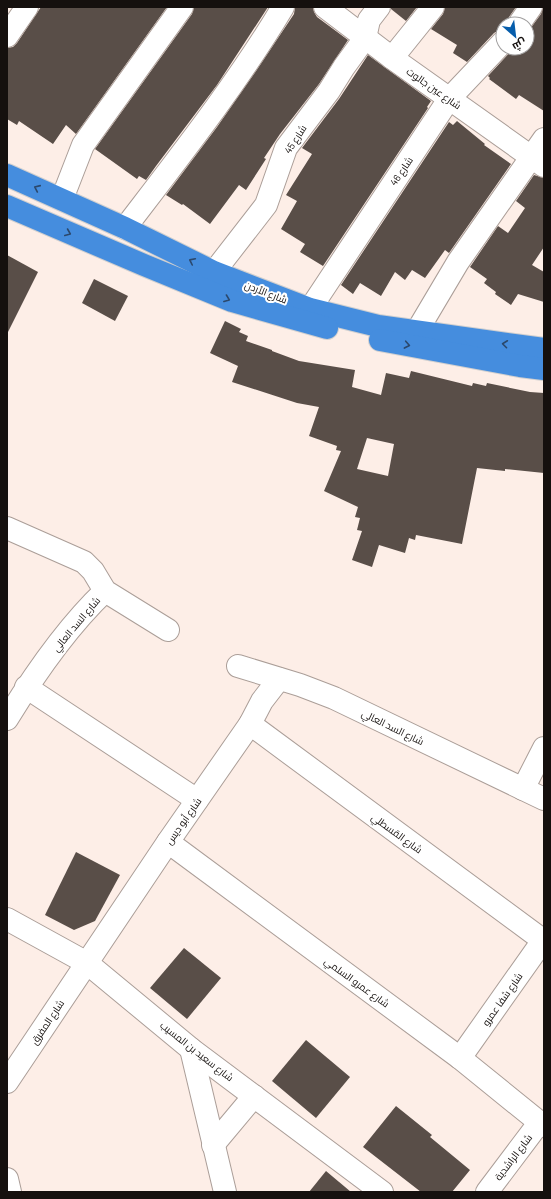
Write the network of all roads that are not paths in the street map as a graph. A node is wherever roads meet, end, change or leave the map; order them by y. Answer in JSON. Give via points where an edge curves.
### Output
{"nodes":[{"id":1,"x":27,"y":7,"type":"edge"},
{"id":2,"x":182,"y":7,"type":"edge"},
{"id":3,"x":283,"y":7,"type":"edge"},
{"id":4,"x":325,"y":7,"type":"edge"},
{"id":5,"x":379,"y":7,"type":"edge"},
{"id":6,"x":433,"y":7,"type":"edge"},
{"id":7,"x":531,"y":7,"type":"edge"},
{"id":8,"x":525,"y":16,"type":"edge"},
{"id":9,"x":7,"y":36,"type":"edge"},
{"id":10,"x":365,"y":38,"type":"junction"},
{"id":11,"x":495,"y":50,"type":"edge"},
{"id":12,"x":392,"y":58,"type":"junction"},
{"id":13,"x":449,"y":99,"type":"junction"},
{"id":14,"x":544,"y":139,"type":"edge"},
{"id":15,"x":538,"y":162,"type":"edge"},
{"id":16,"x":7,"y":175,"type":"edge"},
{"id":17,"x":62,"y":199,"type":"junction"},
{"id":18,"x":7,"y":206,"type":"edge"},
{"id":19,"x":125,"y":228,"type":"junction"},
{"id":20,"x":214,"y":272,"type":"junction"},
{"id":21,"x":310,"y":309,"type":"junction"},
{"id":22,"x":417,"y":331,"type":"junction"},
{"id":23,"x":544,"y":349,"type":"edge"},
{"id":24,"x":544,"y":369,"type":"edge"},
{"id":25,"x":7,"y":528,"type":"edge"},
{"id":26,"x":105,"y":591,"type":"junction"},
{"id":27,"x":168,"y":630,"type":"dead end"},
{"id":28,"x":238,"y":666,"type":"dead end"},
{"id":29,"x":278,"y":679,"type":"junction"},
{"id":30,"x":26,"y":687,"type":"junction"},
{"id":31,"x":7,"y":719,"type":"edge"},
{"id":32,"x":250,"y":724,"type":"junction"},
{"id":33,"x":544,"y":748,"type":"edge"},
{"id":34,"x":522,"y":789,"type":"junction"},
{"id":35,"x":544,"y":799,"type":"edge"},
{"id":36,"x":197,"y":800,"type":"junction"},
{"id":37,"x":168,"y":842,"type":"junction"},
{"id":38,"x":7,"y":919,"type":"edge"},
{"id":39,"x":544,"y":940,"type":"edge"},
{"id":40,"x":87,"y":963,"type":"junction"},
{"id":41,"x":191,"y":1049,"type":"junction"},
{"id":42,"x":460,"y":1058,"type":"junction"},
{"id":43,"x":7,"y":1082,"type":"edge"},
{"id":44,"x":254,"y":1096,"type":"junction"},
{"id":45,"x":542,"y":1124,"type":"edge"},
{"id":46,"x":213,"y":1145,"type":"junction"},
{"id":47,"x":7,"y":1180,"type":"edge"},
{"id":48,"x":10,"y":1192,"type":"edge"},
{"id":49,"x":225,"y":1192,"type":"edge"},
{"id":50,"x":382,"y":1192,"type":"edge"},
{"id":51,"x":487,"y":1192,"type":"edge"}],
"edges":[{"from":1,"to":9,"type":"street"},
{"from":2,"to":17,"type":"street","via":[[83,145]]},
{"from":3,"to":19,"type":"street","via":[[212,113]]},
{"from":4,"to":10,"type":"street","name":"شارع عين جالوت"},
{"from":5,"to":10,"type":"street","name":"شارع 45","via":[[369,20]]},
{"from":6,"to":12,"type":"street"},
{"from":7,"to":8,"type":"street"},
{"from":10,"to":12,"type":"street","name":"شارع عين جالوت"},
{"from":10,"to":20,"type":"street","name":"شارع 45","via":[[286,148],[266,206]]},
{"from":11,"to":13,"type":"street","name":"شارع 46"},
{"from":12,"to":13,"type":"street","name":"شارع عين جالوت"},
{"from":13,"to":15,"type":"street","name":"شارع عين جالوت"},
{"from":13,"to":21,"type":"street","name":"شارع 46"},
{"from":14,"to":15,"type":"street"},
{"from":15,"to":22,"type":"street","via":[[458,262]]},
{"from":17,"to":16,"type":"highway","name":"شارع الأردن","one_way":true},
{"from":17,"to":19,"type":"highway","name":"شارع الأردن"},
{"from":18,"to":24,"type":"highway","name":"شارع الأردن","one_way":true,"via":[[232,301],[315,326]]},
{"from":20,"to":19,"type":"highway","name":"شارع الأردن","one_way":true},
{"from":20,"to":21,"type":"highway","name":"شارع الأردن"},
{"from":21,"to":22,"type":"highway","name":"شارع الأردن","via":[[378,326]]},
{"from":23,"to":22,"type":"highway","name":"شارع الأردن","one_way":true},
{"from":25,"to":26,"type":"street","via":[[84,562],[93,570]]},
{"from":26,"to":27,"type":"street","name":"شارع السد العالي"},
{"from":26,"to":30,"type":"street","name":"شارع السد العالي","via":[[76,622]]},
{"from":28,"to":29,"type":"street","name":"شارع السد العالي"},
{"from":29,"to":32,"type":"street","name":"شارع أبو ديس"},
{"from":29,"to":34,"type":"street","name":"شارع السد العالي","via":[[334,698]]},
{"from":30,"to":31,"type":"street","name":"شارع السد العالي"},
{"from":30,"to":36,"type":"street"},
{"from":32,"to":36,"type":"street","name":"شارع أبو ديس"},
{"from":32,"to":39,"type":"street","name":"شارع القسطلي"},
{"from":33,"to":34,"type":"street"},
{"from":34,"to":35,"type":"street","name":"شارع السد العالي"},
{"from":36,"to":37,"type":"street","name":"شارع أبو ديس"},
{"from":37,"to":40,"type":"street","name":"شارع أبو ديس"},
{"from":37,"to":42,"type":"street","name":"شارع عمرو السلمي"},
{"from":38,"to":40,"type":"street","name":"شارع سعيد بن المسيب"},
{"from":39,"to":42,"type":"street","name":"شارع شفا عمرو"},
{"from":40,"to":41,"type":"street","name":"شارع سعيد بن المسيب"},
{"from":40,"to":43,"type":"street","name":"شارع المفرق"},
{"from":41,"to":44,"type":"street","name":"شارع سعيد بن المسيب"},
{"from":41,"to":46,"type":"street"},
{"from":42,"to":45,"type":"street","name":"شارع عمرو السلمي"},
{"from":44,"to":46,"type":"street"},
{"from":44,"to":50,"type":"street","name":"شارع سعيد بن المسيب"},
{"from":45,"to":51,"type":"street","name":"شارع الراشدية"},
{"from":46,"to":49,"type":"street"},
{"from":47,"to":48,"type":"street"}]}
